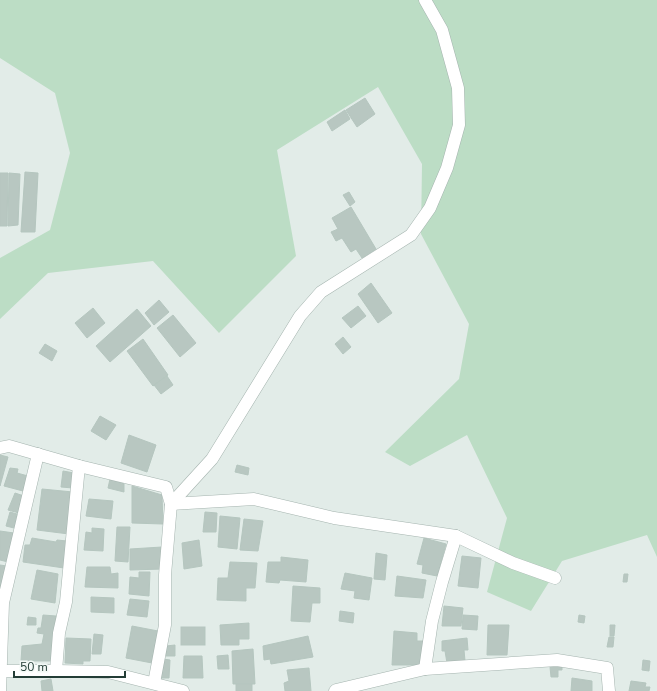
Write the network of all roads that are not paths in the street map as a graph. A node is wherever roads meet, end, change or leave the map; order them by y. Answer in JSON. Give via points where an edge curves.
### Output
{"nodes":[{"id":1,"x":426,"y":0,"type":"edge"},
{"id":2,"x":0,"y":448,"type":"edge"},
{"id":3,"x":38,"y":454,"type":"junction"},
{"id":4,"x":79,"y":466,"type":"junction"},
{"id":5,"x":171,"y":504,"type":"junction"},
{"id":6,"x":456,"y":536,"type":"junction"},
{"id":7,"x":555,"y":578,"type":"dead end"},
{"id":8,"x":425,"y":669,"type":"junction"},
{"id":9,"x":56,"y":670,"type":"junction"},
{"id":10,"x":1,"y":671,"type":"edge"},
{"id":11,"x":154,"y":683,"type":"junction"},
{"id":12,"x":0,"y":691,"type":"edge"},
{"id":13,"x":184,"y":691,"type":"edge"},
{"id":14,"x":335,"y":691,"type":"edge"},
{"id":15,"x":609,"y":691,"type":"edge"}],
"edges":[{"from":1,"to":5,"type":"street","via":[[442,30],[458,88],[458,125],[447,168],[430,208],[411,235],[321,292],[300,316],[212,459]]},
{"from":2,"to":3,"type":"street","via":[[9,446]]},
{"from":3,"to":4,"type":"street"},
{"from":3,"to":10,"type":"street","via":[[3,603]]},
{"from":4,"to":5,"type":"street","via":[[166,487]]},
{"from":4,"to":9,"type":"street","via":[[66,602],[59,633]]},
{"from":5,"to":6,"type":"street","via":[[254,499],[334,518]]},
{"from":5,"to":11,"type":"street","via":[[165,574],[165,625]]},
{"from":6,"to":7,"type":"street","via":[[513,563]]},
{"from":6,"to":8,"type":"street","via":[[432,621]]},
{"from":8,"to":14,"type":"street"},
{"from":8,"to":15,"type":"street","via":[[557,660],[606,668]]},
{"from":9,"to":10,"type":"street"},
{"from":9,"to":11,"type":"street","via":[[108,672]]},
{"from":10,"to":12,"type":"street"},
{"from":11,"to":13,"type":"street"}]}
